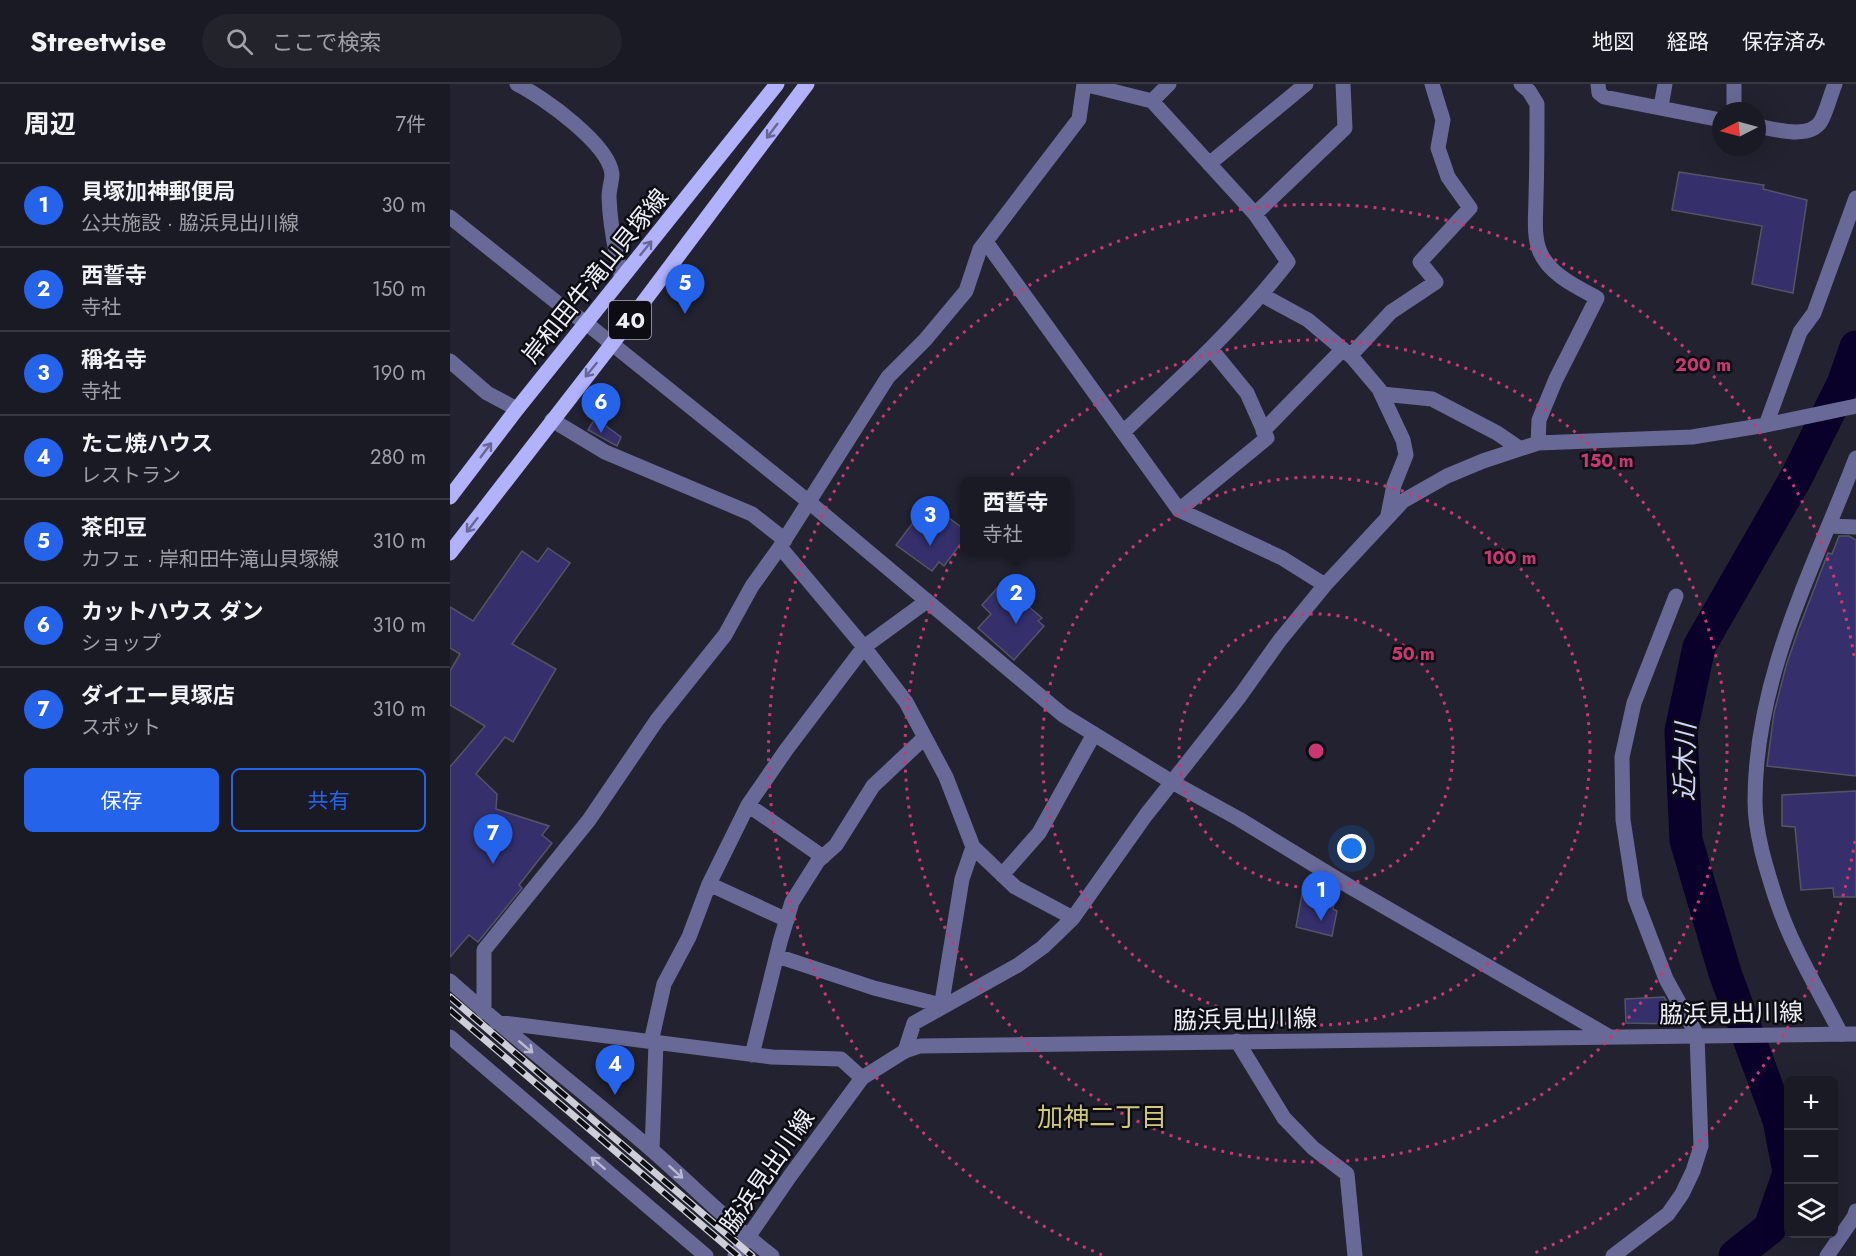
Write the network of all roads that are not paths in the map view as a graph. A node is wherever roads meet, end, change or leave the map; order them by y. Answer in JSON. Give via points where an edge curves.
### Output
{"nodes":[{"id":1,"x":777,"y":84,"type":"edge"},
{"id":2,"x":807,"y":84,"type":"edge"},
{"id":3,"x":1084,"y":84,"type":"edge"},
{"id":4,"x":1168,"y":84,"type":"edge"},
{"id":5,"x":1306,"y":84,"type":"edge"},
{"id":6,"x":1342,"y":84,"type":"edge"},
{"id":7,"x":1432,"y":84,"type":"edge"},
{"id":8,"x":1521,"y":84,"type":"edge"},
{"id":9,"x":1598,"y":84,"type":"edge"},
{"id":10,"x":1665,"y":84,"type":"edge"},
{"id":11,"x":1734,"y":84,"type":"edge"},
{"id":12,"x":1835,"y":84,"type":"edge"},
{"id":13,"x":528,"y":87,"type":"edge"},
{"id":14,"x":1152,"y":101,"type":"junction"},
{"id":15,"x":1734,"y":102,"type":"edge"},
{"id":16,"x":1661,"y":108,"type":"junction"},
{"id":17,"x":1712,"y":118,"type":"edge"},
{"id":18,"x":1766,"y":127,"type":"edge"},
{"id":19,"x":1209,"y":164,"type":"junction"},
{"id":20,"x":1856,"y":198,"type":"edge"},
{"id":21,"x":1256,"y":214,"type":"junction"},
{"id":22,"x":450,"y":217,"type":"edge"},
{"id":23,"x":986,"y":242,"type":"junction"},
{"id":24,"x":622,"y":278,"type":"junction"},
{"id":25,"x":1262,"y":295,"type":"junction"},
{"id":26,"x":586,"y":323,"type":"junction"},
{"id":27,"x":612,"y":344,"type":"junction"},
{"id":28,"x":1211,"y":349,"type":"junction"},
{"id":29,"x":1347,"y":352,"type":"junction"},
{"id":30,"x":450,"y":361,"type":"edge"},
{"id":31,"x":1382,"y":394,"type":"junction"},
{"id":32,"x":1856,"y":406,"type":"edge"},
{"id":33,"x":517,"y":409,"type":"junction"},
{"id":34,"x":552,"y":420,"type":"junction"},
{"id":35,"x":1771,"y":424,"type":"junction"},
{"id":36,"x":1263,"y":431,"type":"junction"},
{"id":37,"x":1123,"y":432,"type":"junction"},
{"id":38,"x":1538,"y":443,"type":"junction"},
{"id":39,"x":1519,"y":448,"type":"junction"},
{"id":40,"x":1856,"y":458,"type":"edge"},
{"id":41,"x":450,"y":496,"type":"edge"},
{"id":42,"x":808,"y":502,"type":"junction"},
{"id":43,"x":1179,"y":510,"type":"junction"},
{"id":44,"x":1389,"y":515,"type":"junction"},
{"id":45,"x":1830,"y":526,"type":"junction"},
{"id":46,"x":1856,"y":527,"type":"edge"},
{"id":47,"x":783,"y":544,"type":"junction"},
{"id":48,"x":450,"y":554,"type":"edge"},
{"id":49,"x":1325,"y":585,"type":"junction"},
{"id":50,"x":1676,"y":596,"type":"dead end"},
{"id":51,"x":927,"y":601,"type":"junction"},
{"id":52,"x":864,"y":647,"type":"junction"},
{"id":53,"x":1094,"y":734,"type":"junction"},
{"id":54,"x":924,"y":738,"type":"junction"},
{"id":55,"x":1172,"y":782,"type":"junction"},
{"id":56,"x":748,"y":805,"type":"junction"},
{"id":57,"x":973,"y":847,"type":"junction"},
{"id":58,"x":823,"y":857,"type":"junction"},
{"id":59,"x":1002,"y":875,"type":"junction"},
{"id":60,"x":709,"y":884,"type":"junction"},
{"id":61,"x":1073,"y":918,"type":"junction"},
{"id":62,"x":787,"y":920,"type":"junction"},
{"id":63,"x":777,"y":956,"type":"junction"},
{"id":64,"x":450,"y":981,"type":"edge"},
{"id":65,"x":941,"y":1006,"type":"junction"},
{"id":66,"x":490,"y":1017,"type":"junction"},
{"id":67,"x":1697,"y":1035,"type":"junction"},
{"id":68,"x":1848,"y":1035,"type":"edge"},
{"id":69,"x":450,"y":1036,"type":"edge"},
{"id":70,"x":1610,"y":1037,"type":"junction"},
{"id":71,"x":1237,"y":1041,"type":"junction"},
{"id":72,"x":653,"y":1043,"type":"junction"},
{"id":73,"x":905,"y":1051,"type":"junction"},
{"id":74,"x":753,"y":1055,"type":"junction"},
{"id":75,"x":862,"y":1078,"type":"junction"},
{"id":76,"x":652,"y":1150,"type":"junction"},
{"id":77,"x":1856,"y":1211,"type":"edge"},
{"id":78,"x":748,"y":1237,"type":"junction"},
{"id":79,"x":706,"y":1256,"type":"edge"},
{"id":80,"x":735,"y":1256,"type":"edge"},
{"id":81,"x":772,"y":1256,"type":"edge"},
{"id":82,"x":1355,"y":1256,"type":"edge"},
{"id":83,"x":1613,"y":1256,"type":"edge"},
{"id":84,"x":1827,"y":1256,"type":"edge"}],
"edges":[{"from":24,"to":1,"type":"main road","name":"岸和田牛滝山貝塚線","number":"40","one_way":true},
{"from":2,"to":27,"type":"main road","number":"40","one_way":true},
{"from":3,"to":14,"type":"street"},
{"from":3,"to":23,"type":"street","via":[[1079,119]]},
{"from":4,"to":14,"type":"street"},
{"from":5,"to":19,"type":"street"},
{"from":6,"to":21,"type":"street","via":[[1345,128]]},
{"from":7,"to":29,"type":"street","via":[[1443,120],[1438,148],[1448,177],[1470,208],[1420,262],[1436,282],[1391,312]]},
{"from":8,"to":38,"type":"street","via":[[1537,104],[1536,216],[1540,253],[1568,282],[1597,298],[1539,420]]},
{"from":9,"to":16,"type":"street","via":[[1604,97]]},
{"from":10,"to":16,"type":"street"},
{"from":11,"to":15,"type":"street"},
{"from":12,"to":18,"type":"street","via":[[1821,123],[1800,133]]},
{"from":13,"to":24,"type":"street","via":[[566,116],[605,156],[612,173],[611,232]]},
{"from":14,"to":19,"type":"street"},
{"from":16,"to":17,"type":"street"},
{"from":19,"to":21,"type":"street"},
{"from":20,"to":35,"type":"street","via":[[1814,313],[1800,332]]},
{"from":21,"to":25,"type":"street","via":[[1288,262]]},
{"from":22,"to":26,"type":"street"},
{"from":23,"to":37,"type":"street"},
{"from":23,"to":42,"type":"street","via":[[966,291],[888,377]]},
{"from":24,"to":26,"type":"main road","name":"岸和田牛滝山貝塚線","number":"40"},
{"from":25,"to":28,"type":"street"},
{"from":25,"to":29,"type":"street","via":[[1308,320]]},
{"from":26,"to":27,"type":"street"},
{"from":26,"to":33,"type":"main road","name":"岸和田牛滝山貝塚線","number":"40"},
{"from":27,"to":34,"type":"main road","number":"40","one_way":true},
{"from":27,"to":42,"type":"street"},
{"from":28,"to":36,"type":"street","via":[[1247,393]]},
{"from":28,"to":37,"type":"street"},
{"from":29,"to":31,"type":"street"},
{"from":29,"to":36,"type":"street"},
{"from":30,"to":33,"type":"street","via":[[488,393]]},
{"from":31,"to":39,"type":"street","via":[[1432,399]]},
{"from":31,"to":44,"type":"street","via":[[1406,455],[1394,485]]},
{"from":32,"to":35,"type":"street"},
{"from":41,"to":33,"type":"main road","name":"岸和田牛滝山貝塚線","number":"40","one_way":true},
{"from":34,"to":47,"type":"street","via":[[604,452],[752,514]]},
{"from":34,"to":48,"type":"main road","number":"40","one_way":true},
{"from":35,"to":38,"type":"street","via":[[1692,437]]},
{"from":36,"to":43,"type":"street","via":[[1267,438]]},
{"from":37,"to":43,"type":"street"},
{"from":38,"to":39,"type":"street"},
{"from":39,"to":44,"type":"street","via":[[1423,488]]},
{"from":40,"to":45,"type":"street"},
{"from":42,"to":47,"type":"street"},
{"from":42,"to":51,"type":"street"},
{"from":43,"to":49,"type":"street","via":[[1282,558]]},
{"from":44,"to":49,"type":"street"},
{"from":45,"to":46,"type":"street"},
{"from":45,"to":68,"type":"street","via":[[1776,659],[1762,722],[1755,802],[1759,835],[1777,901],[1790,933]]},
{"from":47,"to":52,"type":"street"},
{"from":47,"to":66,"type":"street","via":[[752,586],[725,635],[657,720],[589,820],[484,950]]},
{"from":49,"to":55,"type":"street"},
{"from":50,"to":67,"type":"street","via":[[1634,703],[1623,757],[1623,820],[1635,898],[1666,979]]},
{"from":51,"to":52,"type":"street"},
{"from":51,"to":53,"type":"street","via":[[1063,715]]},
{"from":52,"to":54,"type":"street","via":[[906,702]]},
{"from":52,"to":56,"type":"street"},
{"from":53,"to":55,"type":"street"},
{"from":53,"to":59,"type":"street","via":[[1039,833]]},
{"from":54,"to":57,"type":"street","via":[[946,777]]},
{"from":54,"to":58,"type":"street","via":[[873,786],[836,845]]},
{"from":55,"to":61,"type":"street"},
{"from":55,"to":70,"type":"street"},
{"from":56,"to":58,"type":"street"},
{"from":56,"to":60,"type":"street"},
{"from":57,"to":59,"type":"street"},
{"from":57,"to":65,"type":"street","via":[[962,879]]},
{"from":58,"to":62,"type":"street","via":[[792,902]]},
{"from":59,"to":61,"type":"street","via":[[1015,888]]},
{"from":60,"to":62,"type":"street"},
{"from":60,"to":72,"type":"street","via":[[688,938],[664,984]]},
{"from":61,"to":65,"type":"street","via":[[1018,965]]},
{"from":62,"to":63,"type":"street"},
{"from":63,"to":65,"type":"street"},
{"from":63,"to":74,"type":"street"},
{"from":64,"to":66,"type":"street"},
{"from":65,"to":73,"type":"street","via":[[914,1023]]},
{"from":66,"to":72,"type":"street"},
{"from":66,"to":76,"type":"street","one_way":true},
{"from":67,"to":68,"type":"street","name":"脇浜見出川線"},
{"from":67,"to":70,"type":"street","name":"脇浜見出川線"},
{"from":67,"to":83,"type":"street","via":[[1701,1146],[1693,1172],[1668,1214]]},
{"from":79,"to":69,"type":"street","one_way":true},
{"from":70,"to":71,"type":"street","name":"脇浜見出川線"},
{"from":71,"to":73,"type":"street","name":"脇浜見出川線","via":[[940,1045]]},
{"from":71,"to":82,"type":"street","via":[[1284,1118],[1313,1148],[1347,1174]]},
{"from":72,"to":74,"type":"street"},
{"from":72,"to":76,"type":"street"},
{"from":73,"to":75,"type":"street","name":"脇浜見出川線"},
{"from":74,"to":75,"type":"street","via":[[841,1059]]},
{"from":75,"to":78,"type":"street","name":"脇浜見出川線"},
{"from":76,"to":78,"type":"street","one_way":true},
{"from":77,"to":84,"type":"street"},
{"from":78,"to":80,"type":"street","name":"脇浜見出川線"},
{"from":78,"to":81,"type":"street"}]}
